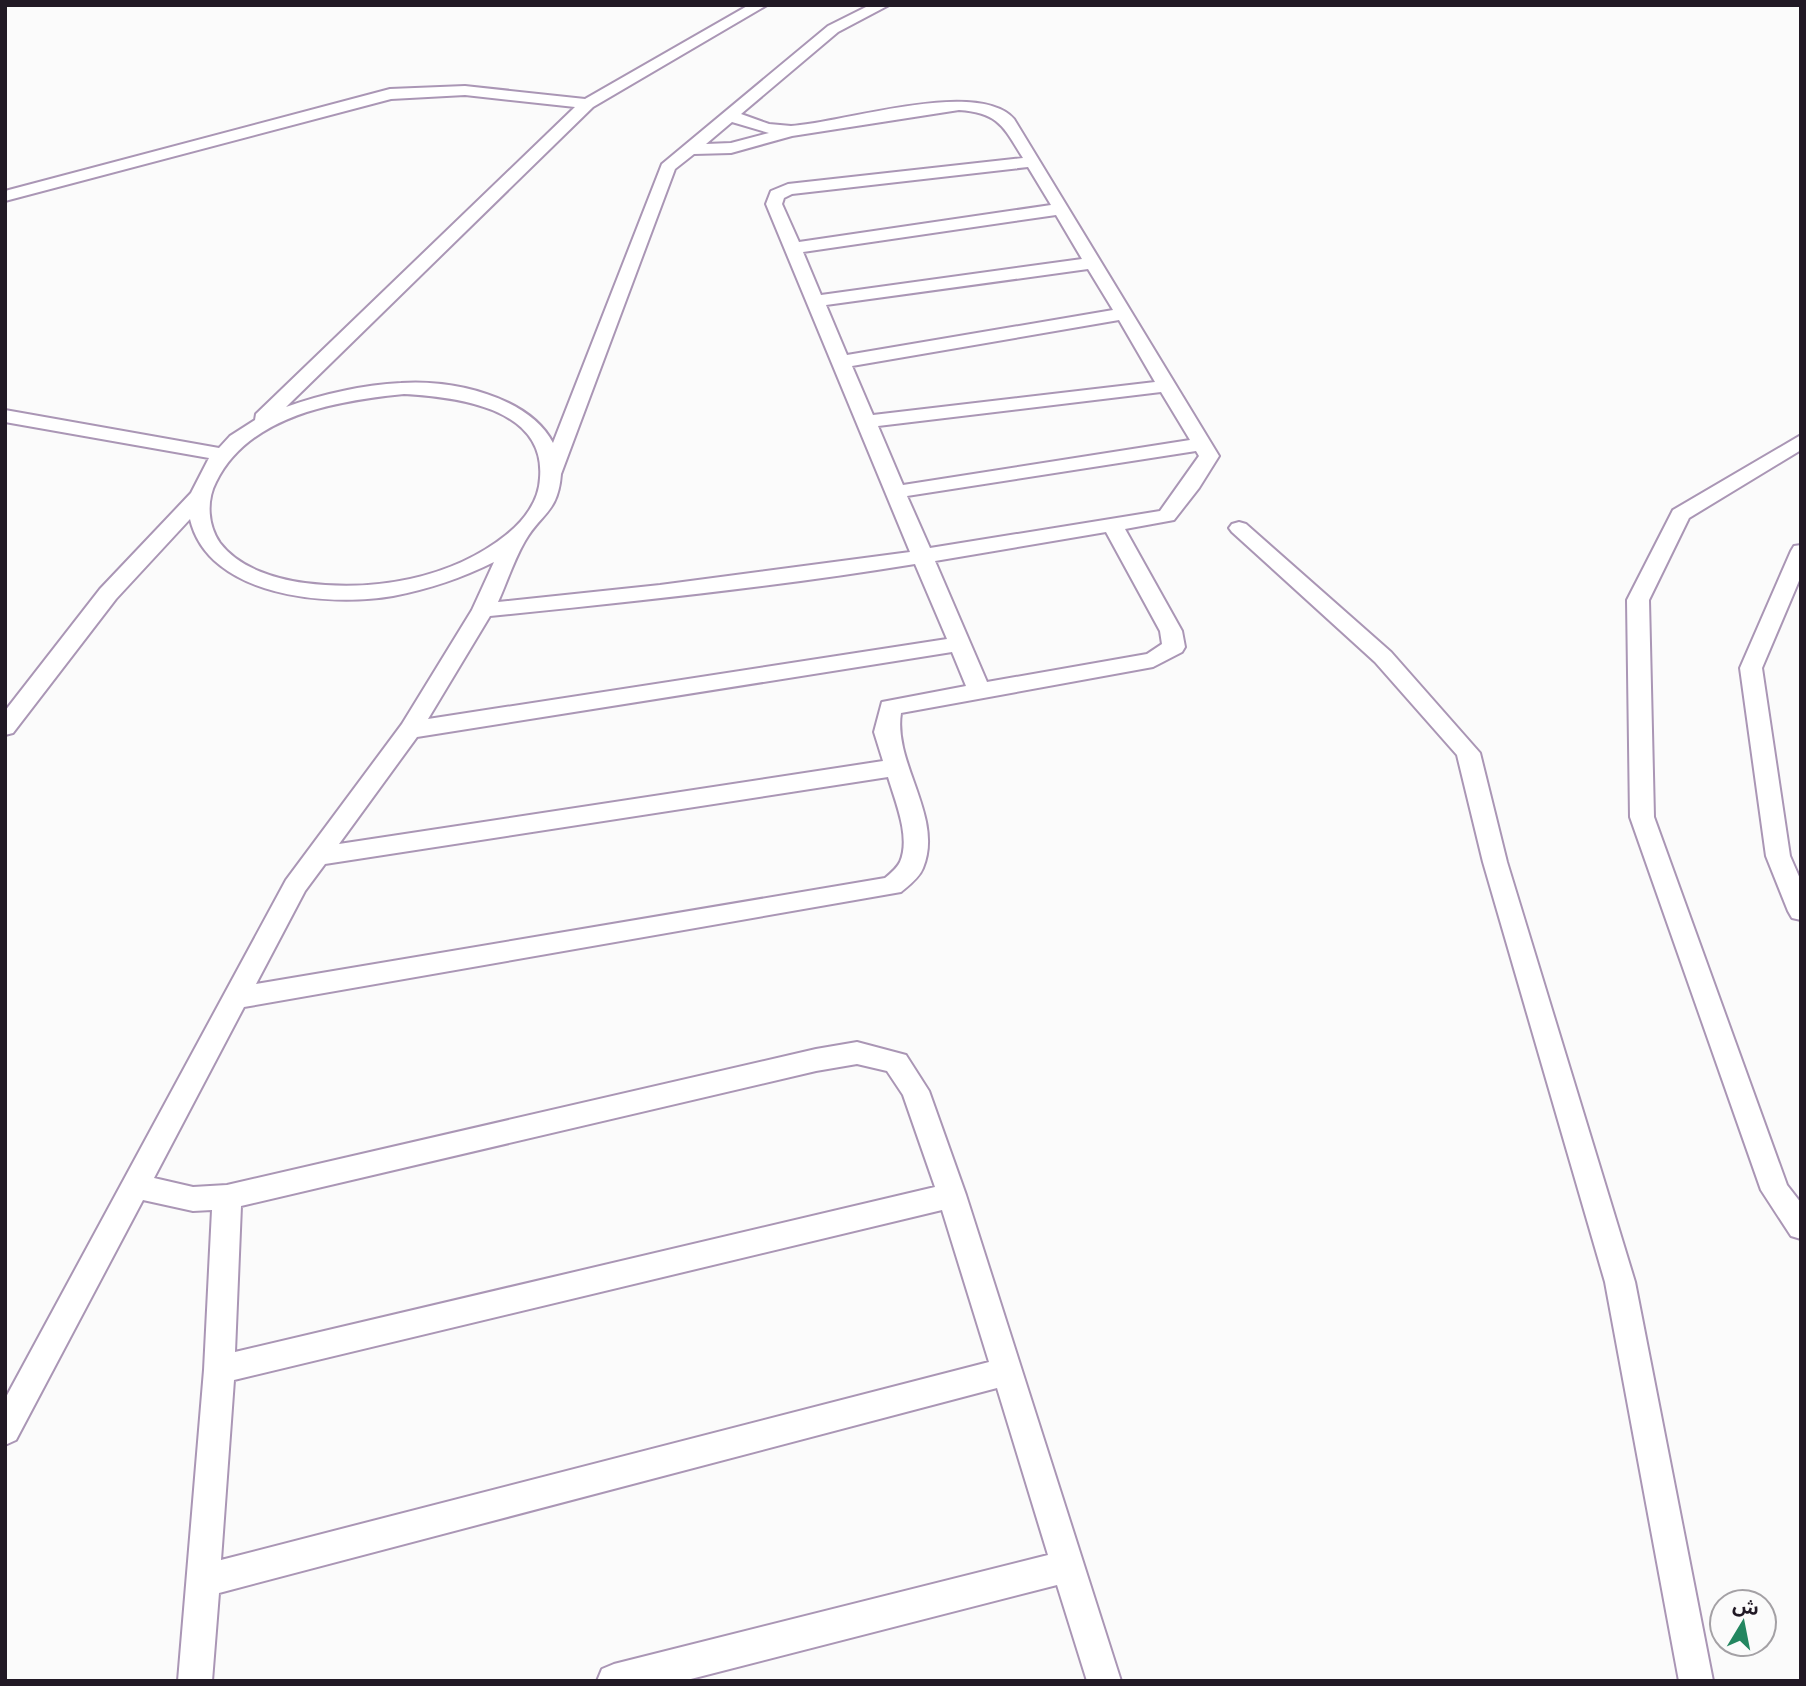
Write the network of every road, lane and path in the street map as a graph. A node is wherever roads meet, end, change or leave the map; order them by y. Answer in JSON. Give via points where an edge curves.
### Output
{"nodes":[{"id":1,"x":760,"y":5,"type":"edge"},
{"id":2,"x":882,"y":5,"type":"edge"},
{"id":3,"x":587,"y":104,"type":"junction"},
{"id":4,"x":729,"y":115,"type":"junction"},
{"id":5,"x":792,"y":132,"type":"junction"},
{"id":6,"x":689,"y":149,"type":"junction"},
{"id":7,"x":1033,"y":162,"type":"junction"},
{"id":8,"x":5,"y":196,"type":"edge"},
{"id":9,"x":1061,"y":209,"type":"junction"},
{"id":10,"x":792,"y":248,"type":"junction"},
{"id":11,"x":1093,"y":263,"type":"junction"},
{"id":12,"x":814,"y":301,"type":"junction"},
{"id":13,"x":1125,"y":314,"type":"junction"},
{"id":14,"x":840,"y":362,"type":"junction"},
{"id":15,"x":1167,"y":386,"type":"junction"},
{"id":16,"x":5,"y":416,"type":"edge"},
{"id":17,"x":865,"y":422,"type":"junction"},
{"id":18,"x":244,"y":436,"type":"junction"},
{"id":19,"x":1801,"y":441,"type":"edge"},
{"id":20,"x":1201,"y":444,"type":"junction"},
{"id":21,"x":223,"y":455,"type":"junction"},
{"id":22,"x":552,"y":472,"type":"junction"},
{"id":23,"x":895,"y":492,"type":"junction"},
{"id":24,"x":199,"y":497,"type":"junction"},
{"id":25,"x":1112,"y":525,"type":"junction"},
{"id":26,"x":1240,"y":528,"type":"dead end"},
{"id":27,"x":517,"y":536,"type":"junction"},
{"id":28,"x":1801,"y":551,"type":"edge"},
{"id":29,"x":922,"y":556,"type":"junction"},
{"id":30,"x":483,"y":610,"type":"junction"},
{"id":31,"x":960,"y":644,"type":"junction"},
{"id":32,"x":980,"y":692,"type":"junction"},
{"id":33,"x":9,"y":717,"type":"edge"},
{"id":34,"x":410,"y":730,"type":"junction"},
{"id":35,"x":897,"y":767,"type":"junction"},
{"id":36,"x":318,"y":856,"type":"junction"},
{"id":37,"x":1801,"y":911,"type":"edge"},
{"id":38,"x":235,"y":999,"type":"junction"},
{"id":39,"x":135,"y":1186,"type":"junction"},
{"id":40,"x":952,"y":1195,"type":"junction"},
{"id":41,"x":228,"y":1197,"type":"junction"},
{"id":42,"x":1801,"y":1227,"type":"edge"},
{"id":43,"x":219,"y":1370,"type":"junction"},
{"id":44,"x":1007,"y":1371,"type":"junction"},
{"id":45,"x":5,"y":1430,"type":"edge"},
{"id":46,"x":1067,"y":1566,"type":"junction"},
{"id":47,"x":203,"y":1581,"type":"junction"},
{"id":48,"x":195,"y":1681,"type":"edge"},
{"id":49,"x":614,"y":1681,"type":"edge"},
{"id":50,"x":1104,"y":1681,"type":"edge"},
{"id":51,"x":1696,"y":1681,"type":"edge"}],
"edges":[{"from":1,"to":3,"type":"lane"},
{"from":2,"to":4,"type":"lane","via":[[833,29]]},
{"from":3,"to":8,"type":"lane","via":[[475,89],[429,88],[390,94]]},
{"from":3,"to":18,"type":"lane"},
{"from":4,"to":5,"type":"lane","via":[[756,126]]},
{"from":4,"to":6,"type":"lane"},
{"from":5,"to":6,"type":"lane","via":[[731,148]]},
{"from":5,"to":7,"type":"lane","via":[[943,107],[975,107],[1000,114]]},
{"from":6,"to":22,"type":"lane","via":[[668,167]]},
{"from":7,"to":9,"type":"lane"},
{"from":7,"to":10,"type":"lane","via":[[788,189],[777,195],[774,204]]},
{"from":9,"to":10,"type":"lane"},
{"from":9,"to":11,"type":"lane"},
{"from":10,"to":12,"type":"lane"},
{"from":11,"to":12,"type":"lane"},
{"from":11,"to":13,"type":"lane"},
{"from":12,"to":14,"type":"lane"},
{"from":13,"to":14,"type":"lane"},
{"from":13,"to":15,"type":"lane"},
{"from":14,"to":17,"type":"lane"},
{"from":15,"to":17,"type":"lane"},
{"from":15,"to":20,"type":"lane"},
{"from":16,"to":21,"type":"lane"},
{"from":17,"to":23,"type":"lane"},
{"from":18,"to":21,"type":"lane"},
{"from":18,"to":22,"type":"lane","via":[[302,407],[335,397],[393,389],[438,390],[497,405],[520,418],[537,433]]},
{"from":19,"to":42,"type":"lane","via":[[1680,514],[1638,600],[1642,817],[1775,1190]]},
{"from":20,"to":23,"type":"lane"},
{"from":20,"to":25,"type":"lane","via":[[1209,456],[1167,516]]},
{"from":21,"to":24,"type":"lane","via":[[207,475]]},
{"from":22,"to":27,"type":"lane","via":[[537,515]]},
{"from":23,"to":29,"type":"lane"},
{"from":24,"to":27,"type":"lane","via":[[198,518],[221,557],[244,572],[308,592],[385,591],[423,583],[492,555]]},
{"from":24,"to":33,"type":"lane","via":[[108,594]]},
{"from":25,"to":29,"type":"lane"},
{"from":25,"to":32,"type":"lane","via":[[1167,622],[1174,647],[1153,660]]},
{"from":26,"to":51,"type":"lane","via":[[1383,657],[1468,753],[1495,862],[1620,1282]]},
{"from":27,"to":30,"type":"lane"},
{"from":28,"to":37,"type":"lane","via":[[1751,668],[1778,856]]},
{"from":29,"to":30,"type":"lane","via":[[660,592]]},
{"from":29,"to":31,"type":"lane"},
{"from":30,"to":34,"type":"lane"},
{"from":31,"to":32,"type":"lane"},
{"from":31,"to":34,"type":"lane"},
{"from":32,"to":35,"type":"lane","via":[[890,707],[886,732]]},
{"from":34,"to":36,"type":"lane"},
{"from":35,"to":36,"type":"lane"},
{"from":35,"to":38,"type":"lane","via":[[916,846],[911,868],[892,886]]},
{"from":36,"to":38,"type":"lane","via":[[295,886]]},
{"from":38,"to":39,"type":"lane"},
{"from":39,"to":41,"type":"lane","via":[[193,1199]]},
{"from":39,"to":45,"type":"lane"},
{"from":40,"to":41,"type":"lane","via":[[915,1091],[896,1063],[858,1053]]},
{"from":40,"to":43,"type":"lane"},
{"from":40,"to":44,"type":"lane"},
{"from":41,"to":43,"type":"lane"},
{"from":43,"to":47,"type":"lane"},
{"from":44,"to":46,"type":"lane"},
{"from":44,"to":47,"type":"lane"},
{"from":46,"to":49,"type":"lane"},
{"from":46,"to":50,"type":"lane"},
{"from":47,"to":48,"type":"lane"}]}
